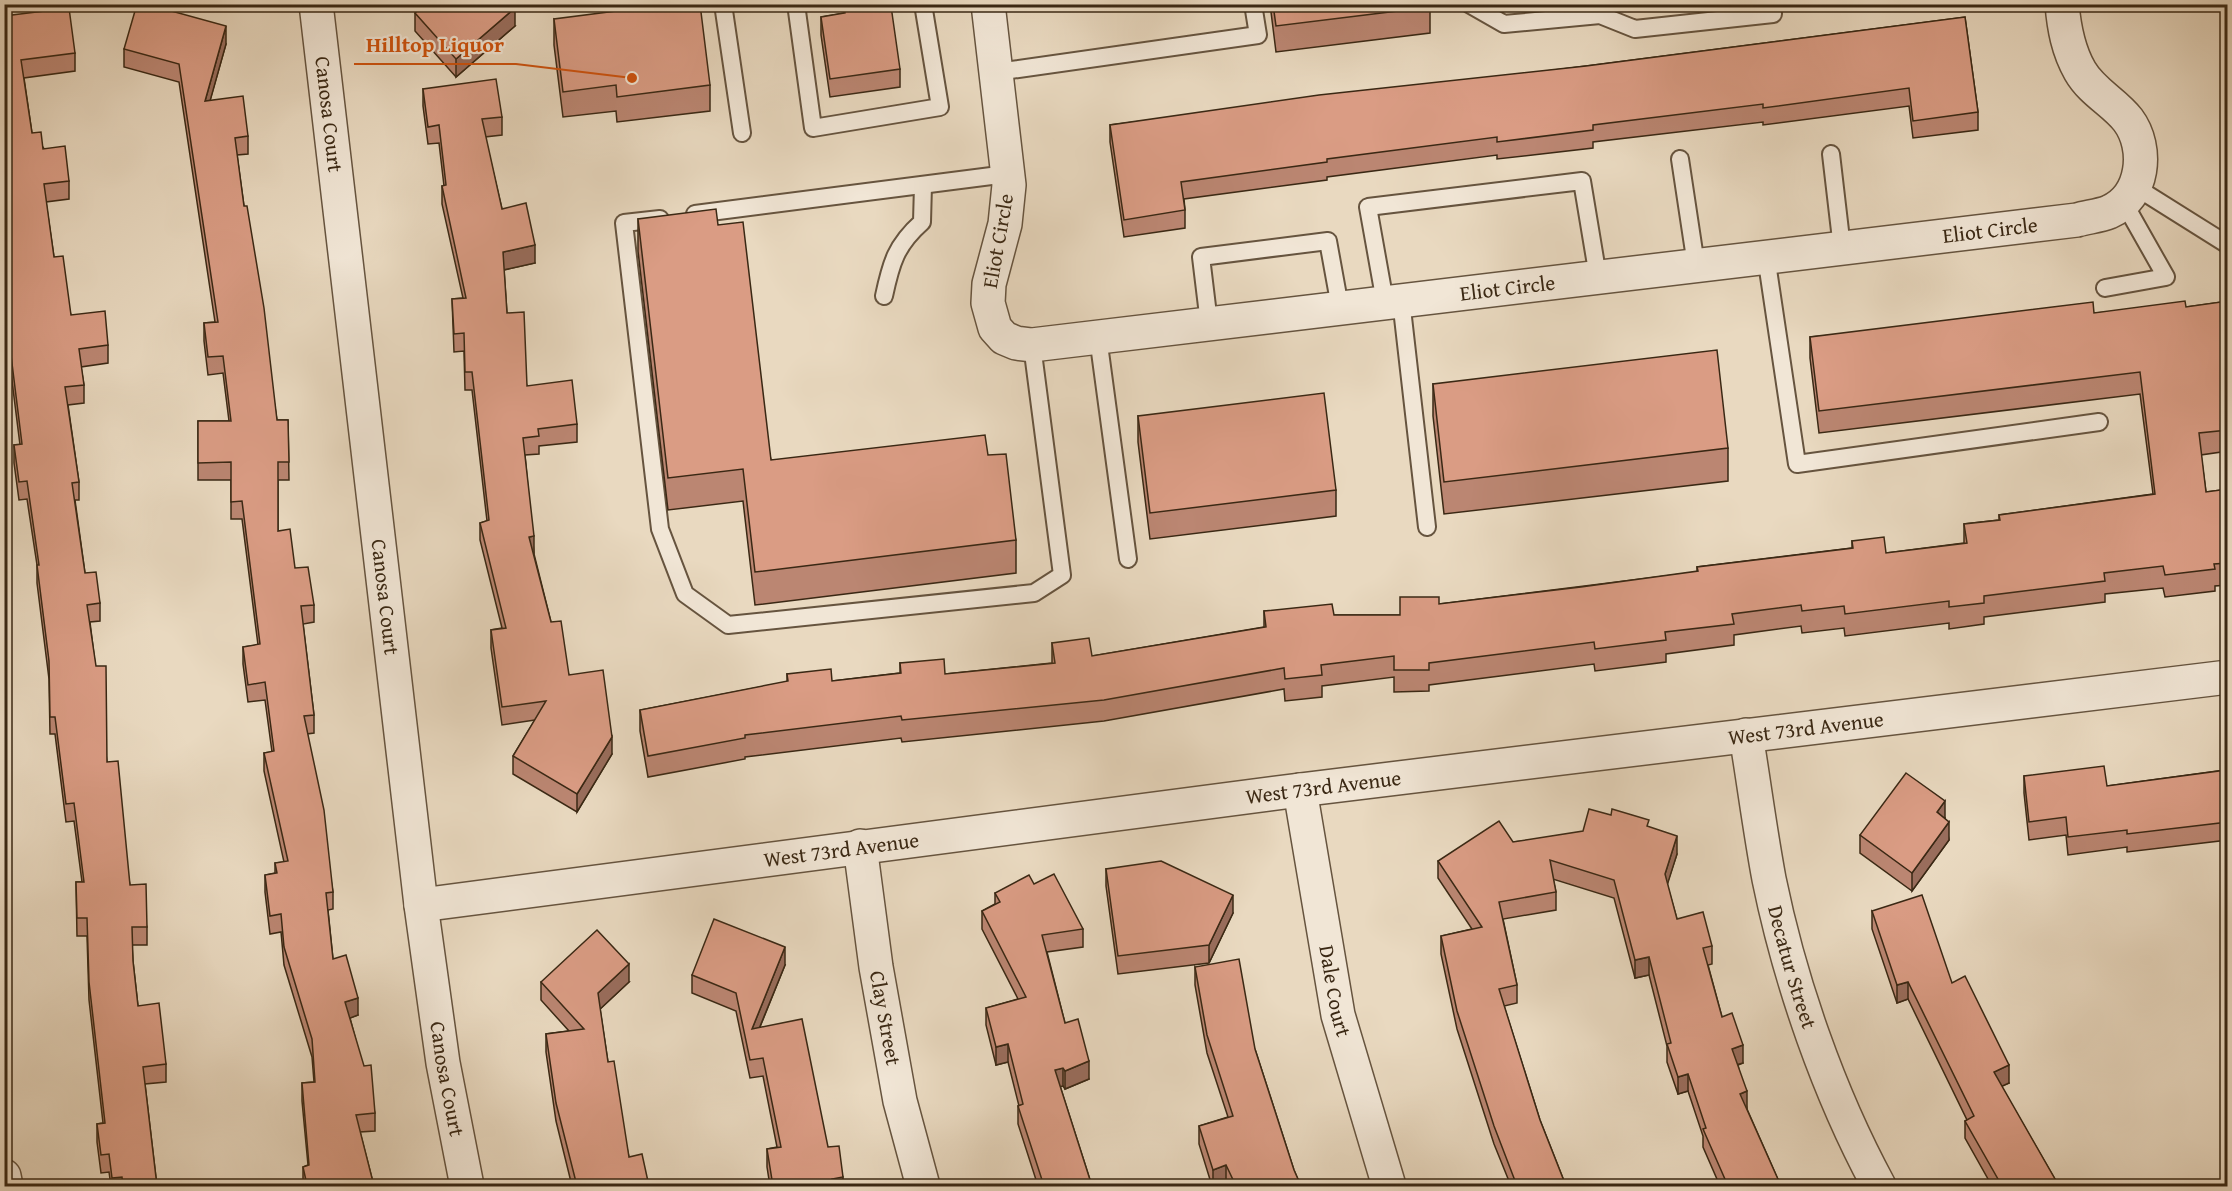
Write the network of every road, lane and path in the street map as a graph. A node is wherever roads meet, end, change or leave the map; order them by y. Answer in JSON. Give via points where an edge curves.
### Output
{"nodes":[{"id":1,"x":316,"y":4,"type":"edge"},
{"id":2,"x":723,"y":4,"type":"edge"},
{"id":3,"x":796,"y":4,"type":"edge"},
{"id":4,"x":923,"y":4,"type":"edge"},
{"id":5,"x":988,"y":4,"type":"edge"},
{"id":6,"x":1253,"y":4,"type":"edge"},
{"id":7,"x":1469,"y":4,"type":"edge"},
{"id":8,"x":1771,"y":4,"type":"edge"},
{"id":9,"x":2062,"y":4,"type":"edge"},
{"id":10,"x":1599,"y":10,"type":"edge"},
{"id":11,"x":997,"y":72,"type":"junction"},
{"id":12,"x":742,"y":133,"type":"dead end"},
{"id":13,"x":1831,"y":154,"type":"dead end"},
{"id":14,"x":1680,"y":159,"type":"dead end"},
{"id":15,"x":1007,"y":174,"type":"junction"},
{"id":16,"x":923,"y":185,"type":"junction"},
{"id":17,"x":2129,"y":194,"type":"junction"},
{"id":18,"x":2228,"y":245,"type":"edge"},
{"id":19,"x":1842,"y":248,"type":"junction"},
{"id":20,"x":1766,"y":256,"type":"junction"},
{"id":21,"x":1696,"y":265,"type":"junction"},
{"id":22,"x":1598,"y":277,"type":"junction"},
{"id":23,"x":2105,"y":288,"type":"dead end"},
{"id":24,"x":884,"y":296,"type":"dead end"},
{"id":25,"x":1393,"y":301,"type":"junction"},
{"id":26,"x":1340,"y":308,"type":"junction"},
{"id":27,"x":1209,"y":323,"type":"junction"},
{"id":28,"x":1098,"y":337,"type":"junction"},
{"id":29,"x":1032,"y":345,"type":"junction"},
{"id":30,"x":2099,"y":422,"type":"dead end"},
{"id":31,"x":1427,"y":527,"type":"dead end"},
{"id":32,"x":1128,"y":559,"type":"dead end"},
{"id":33,"x":2228,"y":677,"type":"edge"},
{"id":34,"x":1746,"y":735,"type":"junction"},
{"id":35,"x":1300,"y":790,"type":"junction"},
{"id":36,"x":861,"y":846,"type":"junction"},
{"id":37,"x":421,"y":904,"type":"junction"},
{"id":38,"x":4,"y":1176,"type":"edge"},
{"id":39,"x":6,"y":1186,"type":"edge"},
{"id":40,"x":467,"y":1186,"type":"edge"},
{"id":41,"x":923,"y":1186,"type":"edge"},
{"id":42,"x":1389,"y":1186,"type":"edge"},
{"id":43,"x":1879,"y":1186,"type":"edge"}],
"edges":[{"from":1,"to":37,"type":"street","name":"Canosa Court"},
{"from":2,"to":12,"type":"lane"},
{"from":3,"to":4,"type":"lane","via":[[813,128],[940,107]]},
{"from":5,"to":11,"type":"street","name":"Eliot Circle"},
{"from":6,"to":11,"type":"lane","via":[[1258,35]]},
{"from":7,"to":10,"type":"lane","via":[[1504,24]]},
{"from":8,"to":10,"type":"lane","via":[[1773,14],[1635,29]]},
{"from":9,"to":17,"type":"street","via":[[2070,51],[2080,72],[2094,90],[2128,119],[2137,135],[2140,171]]},
{"from":11,"to":15,"type":"street","name":"Eliot Circle"},
{"from":13,"to":19,"type":"lane"},
{"from":14,"to":21,"type":"lane"},
{"from":15,"to":16,"type":"lane"},
{"from":15,"to":29,"type":"street","name":"Eliot Circle","via":[[1005,224],[989,284],[988,303],[995,328],[1004,338]]},
{"from":16,"to":24,"type":"lane","via":[[922,222],[904,237],[891,262]]},
{"from":16,"to":29,"type":"lane","via":[[624,224],[660,530],[685,594],[728,625],[1034,593],[1062,575]]},
{"from":17,"to":18,"type":"lane"},
{"from":17,"to":19,"type":"street","name":"Eliot Circle","via":[[2110,212],[2077,219]]},
{"from":17,"to":23,"type":"lane","via":[[2166,277]]},
{"from":19,"to":20,"type":"street","name":"Eliot Circle"},
{"from":20,"to":21,"type":"street","name":"Eliot Circle"},
{"from":20,"to":30,"type":"lane","via":[[1797,464]]},
{"from":21,"to":22,"type":"street","name":"Eliot Circle"},
{"from":22,"to":25,"type":"street","name":"Eliot Circle"},
{"from":22,"to":25,"type":"lane","via":[[1582,181],[1368,207]]},
{"from":25,"to":26,"type":"street","name":"Eliot Circle"},
{"from":25,"to":31,"type":"lane"},
{"from":26,"to":27,"type":"street","name":"Eliot Circle"},
{"from":26,"to":27,"type":"lane","via":[[1328,241],[1201,257]]},
{"from":27,"to":28,"type":"street","name":"Eliot Circle"},
{"from":28,"to":29,"type":"street","name":"Eliot Circle"},
{"from":28,"to":32,"type":"lane"},
{"from":33,"to":34,"type":"street","name":"West 73rd Avenue"},
{"from":34,"to":35,"type":"street","name":"West 73rd Avenue"},
{"from":34,"to":43,"type":"street","name":"Decatur Street","via":[[1769,879],[1788,956],[1858,1148]]},
{"from":35,"to":36,"type":"street","name":"West 73rd Avenue"},
{"from":35,"to":42,"type":"street","name":"Dale Court","via":[[1338,1015]]},
{"from":36,"to":37,"type":"street","name":"West 73rd Avenue"},
{"from":36,"to":41,"type":"street","name":"Clay Street","via":[[876,967],[898,1089]]},
{"from":37,"to":40,"type":"street","name":"Canosa Court","via":[[443,1063]]},
{"from":38,"to":39,"type":"street"}]}
